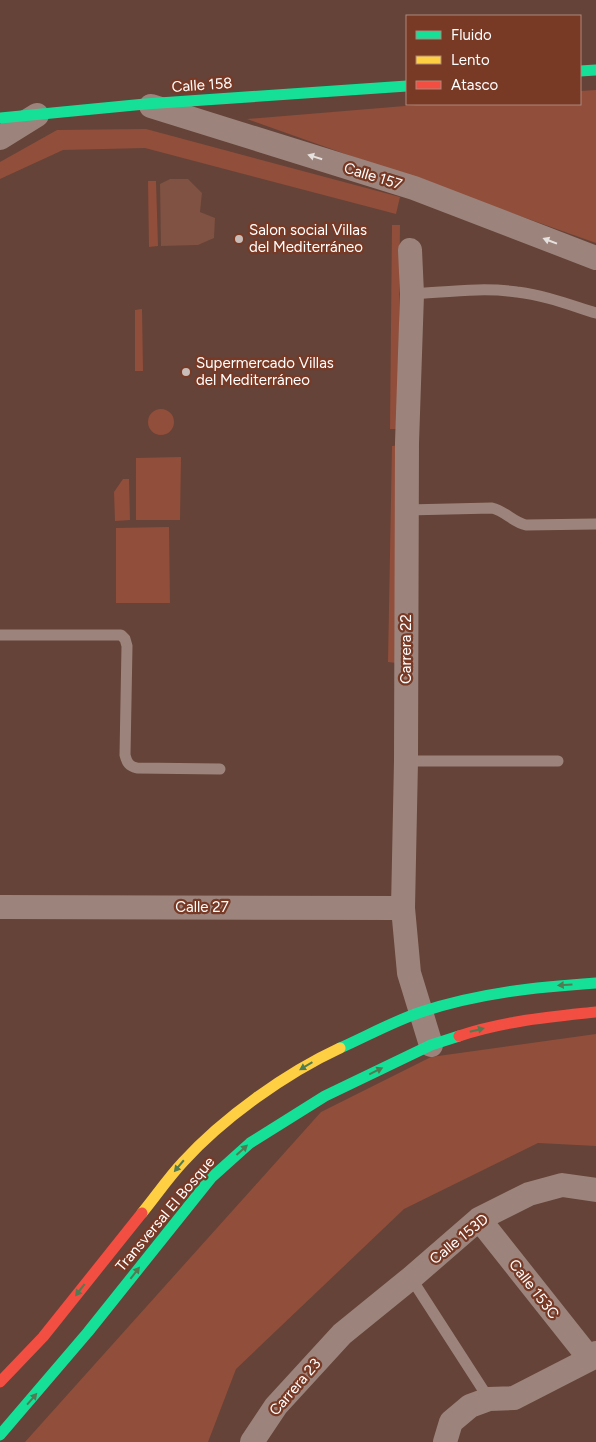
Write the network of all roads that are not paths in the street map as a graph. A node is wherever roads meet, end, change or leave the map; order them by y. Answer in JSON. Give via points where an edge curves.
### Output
{"nodes":[{"id":1,"x":596,"y":70,"type":"edge"},
{"id":2,"x":581,"y":71,"type":"edge"},
{"id":3,"x":406,"y":86,"type":"edge"},
{"id":4,"x":145,"y":104,"type":"junction"},
{"id":5,"x":36,"y":115,"type":"junction"},
{"id":6,"x":0,"y":118,"type":"edge"},
{"id":7,"x":0,"y":138,"type":"edge"},
{"id":8,"x":410,"y":250,"type":"dead end"},
{"id":9,"x":596,"y":258,"type":"edge"},
{"id":10,"x":412,"y":294,"type":"junction"},
{"id":11,"x":596,"y":313,"type":"edge"},
{"id":12,"x":407,"y":510,"type":"junction"},
{"id":13,"x":595,"y":524,"type":"edge"},
{"id":14,"x":0,"y":635,"type":"edge"},
{"id":15,"x":558,"y":760,"type":"dead end"},
{"id":16,"x":406,"y":762,"type":"junction"},
{"id":17,"x":220,"y":769,"type":"dead end"},
{"id":18,"x":0,"y":907,"type":"edge"},
{"id":19,"x":403,"y":908,"type":"junction"},
{"id":20,"x":596,"y":983,"type":"edge"},
{"id":21,"x":420,"y":1012,"type":"junction"},
{"id":22,"x":596,"y":1012,"type":"edge"},
{"id":23,"x":431,"y":1045,"type":"junction"},
{"id":24,"x":596,"y":1190,"type":"edge"},
{"id":25,"x":479,"y":1219,"type":"junction"},
{"id":26,"x":411,"y":1278,"type":"junction"},
{"id":27,"x":342,"y":1334,"type":"joint"},
{"id":28,"x":593,"y":1356,"type":"edge"},
{"id":29,"x":0,"y":1382,"type":"edge"},
{"id":30,"x":489,"y":1399,"type":"junction"},
{"id":31,"x":0,"y":1435,"type":"edge"},
{"id":32,"x":252,"y":1442,"type":"edge"},
{"id":33,"x":445,"y":1442,"type":"edge"}],
"edges":[{"from":1,"to":2,"type":"main road"},
{"from":3,"to":4,"type":"main road","name":"Calle 158"},
{"from":4,"to":5,"type":"main road","name":"Calle 158"},
{"from":9,"to":4,"type":"street","name":"Calle 157","one_way":true,"via":[[414,188]]},
{"from":5,"to":6,"type":"main road","name":"Calle 158"},
{"from":5,"to":7,"type":"street"},
{"from":8,"to":10,"type":"street","name":"Carrera 22"},
{"from":10,"to":11,"type":"lane","via":[[516,291]]},
{"from":10,"to":12,"type":"street","name":"Carrera 22"},
{"from":12,"to":13,"type":"lane","via":[[492,508],[526,525]]},
{"from":12,"to":16,"type":"street","name":"Carrera 22"},
{"from":14,"to":17,"type":"lane","via":[[121,635],[127,646],[126,762],[137,768]]},
{"from":15,"to":16,"type":"lane"},
{"from":16,"to":19,"type":"street","name":"Carrera 22"},
{"from":18,"to":19,"type":"street","name":"Calle 27"},
{"from":19,"to":21,"type":"street","name":"Carrera 22","via":[[409,973]]},
{"from":20,"to":21,"type":"main road","name":"Transversal El Bosque","one_way":true,"via":[[489,994]]},
{"from":21,"to":23,"type":"street","name":"Carrera 22"},
{"from":21,"to":29,"type":"main road","name":"Transversal El Bosque","one_way":true,"via":[[318,1058],[279,1082],[219,1127],[183,1162],[43,1337]]},
{"from":23,"to":22,"type":"main road","name":"Transversal El Bosque","one_way":true,"via":[[477,1030],[539,1018]]},
{"from":31,"to":23,"type":"main road","name":"Transversal El Bosque","one_way":true,"via":[[88,1332],[211,1178],[250,1143],[325,1096]]},
{"from":24,"to":25,"type":"street","name":"Calle 153D","via":[[562,1185],[529,1194]]},
{"from":25,"to":26,"type":"street","name":"Calle 153D"},
{"from":25,"to":28,"type":"street","name":"Calle 153C"},
{"from":26,"to":27,"type":"street","name":"Calle 153D"},
{"from":26,"to":30,"type":"lane"},
{"from":27,"to":32,"type":"street","name":"Carrera 23","via":[[276,1406]]},
{"from":28,"to":30,"type":"street","via":[[514,1398]]},
{"from":30,"to":33,"type":"street","via":[[470,1406],[451,1422]]}]}
